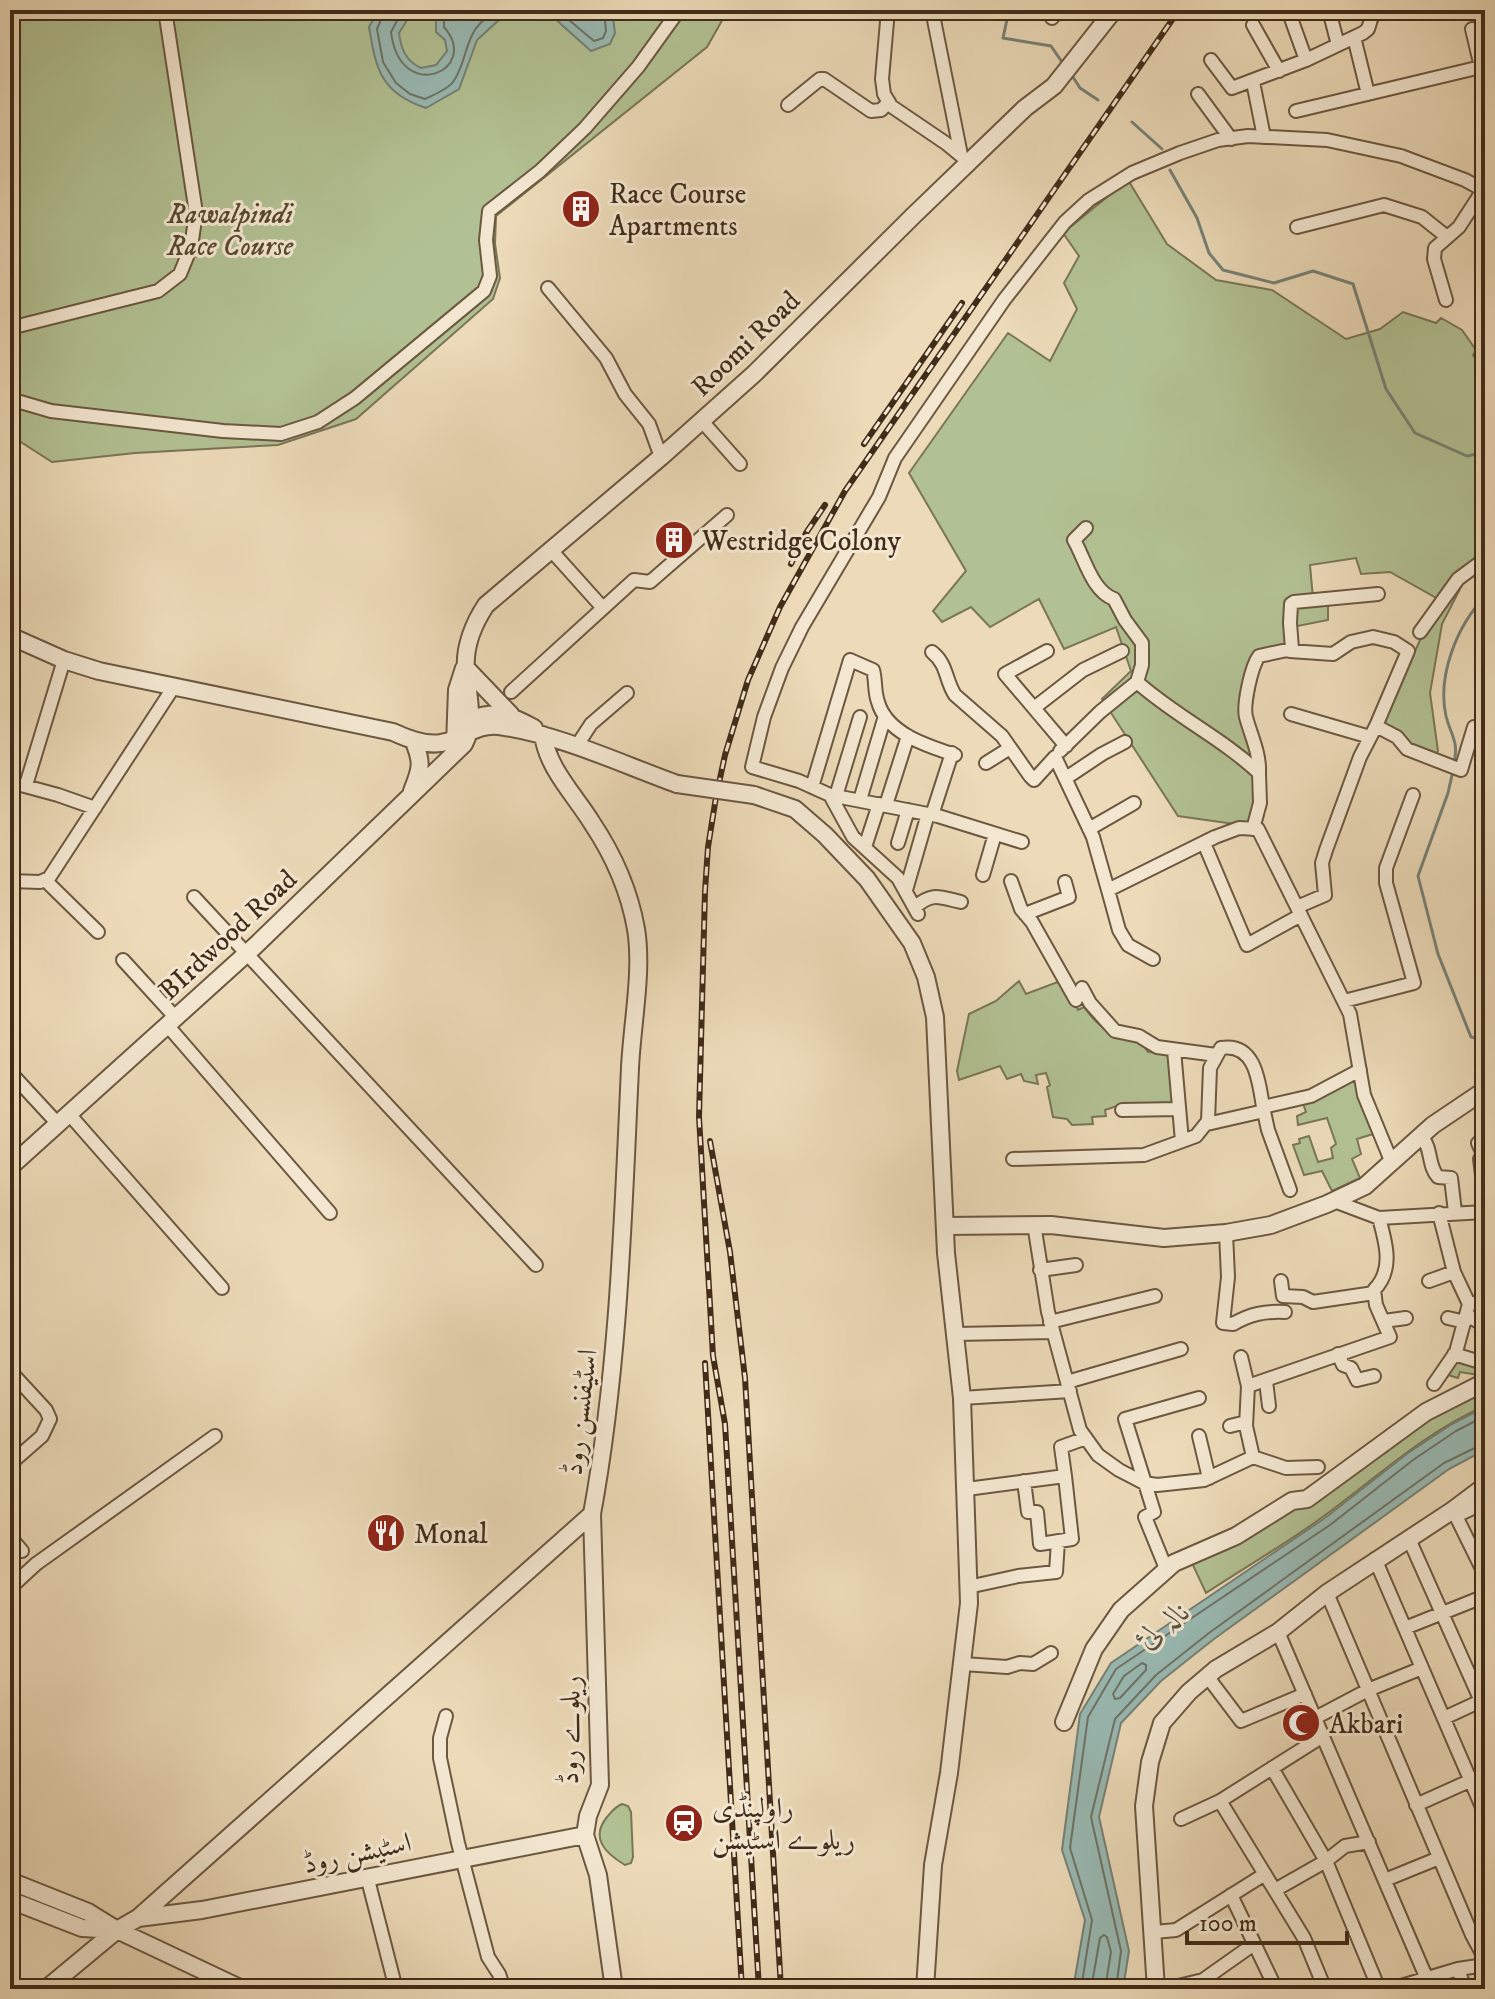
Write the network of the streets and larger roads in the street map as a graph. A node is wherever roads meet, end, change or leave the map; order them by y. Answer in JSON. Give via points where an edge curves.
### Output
{"nodes":[{"id":1,"x":165,"y":10,"type":"edge"},
{"id":2,"x":679,"y":10,"type":"edge"},
{"id":3,"x":888,"y":10,"type":"edge"},
{"id":4,"x":932,"y":10,"type":"edge"},
{"id":5,"x":1114,"y":10,"type":"edge"},
{"id":6,"x":1288,"y":10,"type":"edge"},
{"id":7,"x":1329,"y":10,"type":"edge"},
{"id":8,"x":1374,"y":10,"type":"edge"},
{"id":9,"x":1253,"y":25,"type":"dead end"},
{"id":10,"x":1472,"y":29,"type":"dead end"},
{"id":11,"x":1354,"y":37,"type":"junction"},
{"id":12,"x":1338,"y":45,"type":"junction"},
{"id":13,"x":1211,"y":60,"type":"dead end"},
{"id":14,"x":1306,"y":60,"type":"junction"},
{"id":15,"x":1483,"y":67,"type":"edge"},
{"id":16,"x":1279,"y":71,"type":"junction"},
{"id":17,"x":1253,"y":82,"type":"junction"},
{"id":18,"x":1198,"y":94,"type":"dead end"},
{"id":19,"x":1368,"y":94,"type":"junction"},
{"id":20,"x":889,"y":102,"type":"junction"},
{"id":21,"x":788,"y":105,"type":"dead end"},
{"id":22,"x":1296,"y":111,"type":"dead end"},
{"id":23,"x":1264,"y":137,"type":"junction"},
{"id":24,"x":1231,"y":139,"type":"junction"},
{"id":25,"x":965,"y":158,"type":"junction"},
{"id":26,"x":1482,"y":186,"type":"edge"},
{"id":27,"x":1297,"y":227,"type":"dead end"},
{"id":28,"x":1447,"y":237,"type":"junction"},
{"id":29,"x":548,"y":288,"type":"dead end"},
{"id":30,"x":1446,"y":300,"type":"dead end"},
{"id":31,"x":10,"y":328,"type":"edge"},
{"id":32,"x":10,"y":399,"type":"edge"},
{"id":33,"x":701,"y":420,"type":"junction"},
{"id":34,"x":661,"y":457,"type":"junction"},
{"id":35,"x":740,"y":464,"type":"dead end"},
{"id":36,"x":727,"y":515,"type":"dead end"},
{"id":37,"x":1086,"y":528,"type":"dead end"},
{"id":38,"x":550,"y":549,"type":"junction"},
{"id":39,"x":1485,"y":559,"type":"edge"},
{"id":40,"x":1378,"y":594,"type":"dead end"},
{"id":41,"x":602,"y":607,"type":"junction"},
{"id":42,"x":1420,"y":632,"type":"dead end"},
{"id":43,"x":10,"y":636,"type":"edge"},
{"id":44,"x":1047,"y":651,"type":"dead end"},
{"id":45,"x":1122,"y":651,"type":"dead end"},
{"id":46,"x":1290,"y":651,"type":"junction"},
{"id":47,"x":932,"y":652,"type":"dead end"},
{"id":48,"x":64,"y":660,"type":"junction"},
{"id":49,"x":465,"y":667,"type":"junction"},
{"id":50,"x":1137,"y":682,"type":"junction"},
{"id":51,"x":173,"y":688,"type":"junction"},
{"id":52,"x":511,"y":692,"type":"dead end"},
{"id":53,"x":627,"y":693,"type":"dead end"},
{"id":54,"x":1034,"y":708,"type":"junction"},
{"id":55,"x":1291,"y":714,"type":"dead end"},
{"id":56,"x":511,"y":715,"type":"junction"},
{"id":57,"x":885,"y":716,"type":"junction"},
{"id":58,"x":860,"y":717,"type":"dead end"},
{"id":59,"x":1474,"y":727,"type":"dead end"},
{"id":60,"x":393,"y":732,"type":"junction"},
{"id":61,"x":1373,"y":732,"type":"junction"},
{"id":62,"x":461,"y":733,"type":"junction"},
{"id":63,"x":543,"y":735,"type":"junction"},
{"id":64,"x":908,"y":736,"type":"junction"},
{"id":65,"x":413,"y":740,"type":"junction"},
{"id":66,"x":1125,"y":742,"type":"dead end"},
{"id":67,"x":1066,"y":746,"type":"junction"},
{"id":68,"x":576,"y":747,"type":"junction"},
{"id":69,"x":1010,"y":748,"type":"junction"},
{"id":70,"x":1055,"y":757,"type":"junction"},
{"id":71,"x":986,"y":763,"type":"dead end"},
{"id":72,"x":1259,"y":773,"type":"junction"},
{"id":73,"x":1066,"y":778,"type":"junction"},
{"id":74,"x":10,"y":782,"type":"edge"},
{"id":75,"x":26,"y":785,"type":"junction"},
{"id":76,"x":812,"y":787,"type":"junction"},
{"id":77,"x":833,"y":795,"type":"junction"},
{"id":78,"x":1413,"y":795,"type":"dead end"},
{"id":79,"x":409,"y":799,"type":"junction"},
{"id":80,"x":860,"y":800,"type":"junction"},
{"id":81,"x":1134,"y":803,"type":"dead end"},
{"id":82,"x":883,"y":805,"type":"junction"},
{"id":83,"x":95,"y":808,"type":"junction"},
{"id":84,"x":908,"y":810,"type":"junction"},
{"id":85,"x":930,"y":814,"type":"junction"},
{"id":86,"x":1089,"y":829,"type":"junction"},
{"id":87,"x":1253,"y":829,"type":"junction"},
{"id":88,"x":995,"y":834,"type":"junction"},
{"id":89,"x":1022,"y":842,"type":"dead end"},
{"id":90,"x":898,"y":843,"type":"dead end"},
{"id":91,"x":1204,"y":843,"type":"junction"},
{"id":92,"x":865,"y":847,"type":"junction"},
{"id":93,"x":983,"y":875,"type":"dead end"},
{"id":94,"x":45,"y":880,"type":"junction"},
{"id":95,"x":10,"y":881,"type":"edge"},
{"id":96,"x":1011,"y":881,"type":"dead end"},
{"id":97,"x":1065,"y":882,"type":"dead end"},
{"id":98,"x":906,"y":890,"type":"junction"},
{"id":99,"x":1108,"y":890,"type":"junction"},
{"id":100,"x":194,"y":897,"type":"dead end"},
{"id":101,"x":961,"y":902,"type":"dead end"},
{"id":102,"x":1299,"y":911,"type":"junction"},
{"id":103,"x":1025,"y":914,"type":"junction"},
{"id":104,"x":98,"y":932,"type":"dead end"},
{"id":105,"x":246,"y":954,"type":"junction"},
{"id":106,"x":1153,"y":959,"type":"dead end"},
{"id":107,"x":123,"y":960,"type":"dead end"},
{"id":108,"x":1082,"y":988,"type":"dead end"},
{"id":109,"x":1076,"y":1000,"type":"dead end"},
{"id":110,"x":1344,"y":1001,"type":"junction"},
{"id":111,"x":172,"y":1022,"type":"junction"},
{"id":112,"x":1174,"y":1050,"type":"junction"},
{"id":113,"x":1216,"y":1055,"type":"junction"},
{"id":114,"x":1360,"y":1070,"type":"junction"},
{"id":115,"x":10,"y":1072,"type":"edge"},
{"id":116,"x":1484,"y":1088,"type":"edge"},
{"id":117,"x":1178,"y":1109,"type":"junction"},
{"id":118,"x":1264,"y":1109,"type":"junction"},
{"id":119,"x":1122,"y":1110,"type":"dead end"},
{"id":120,"x":63,"y":1119,"type":"junction"},
{"id":121,"x":1207,"y":1124,"type":"junction"},
{"id":122,"x":1421,"y":1136,"type":"junction"},
{"id":123,"x":1485,"y":1140,"type":"edge"},
{"id":124,"x":1182,"y":1141,"type":"junction"},
{"id":125,"x":1013,"y":1159,"type":"dead end"},
{"id":126,"x":12,"y":1163,"type":"edge"},
{"id":127,"x":1392,"y":1163,"type":"junction"},
{"id":128,"x":1290,"y":1190,"type":"dead end"},
{"id":129,"x":1334,"y":1201,"type":"junction"},
{"id":130,"x":1484,"y":1205,"type":"edge"},
{"id":131,"x":1455,"y":1212,"type":"junction"},
{"id":132,"x":330,"y":1213,"type":"dead end"},
{"id":133,"x":1439,"y":1213,"type":"junction"},
{"id":134,"x":1379,"y":1218,"type":"junction"},
{"id":135,"x":1034,"y":1224,"type":"junction"},
{"id":136,"x":946,"y":1226,"type":"junction"},
{"id":137,"x":1226,"y":1233,"type":"junction"},
{"id":138,"x":1448,"y":1244,"type":"junction"},
{"id":139,"x":1462,"y":1244,"type":"dead end"},
{"id":140,"x":536,"y":1265,"type":"dead end"},
{"id":141,"x":1076,"y":1265,"type":"dead end"},
{"id":142,"x":1040,"y":1270,"type":"junction"},
{"id":143,"x":1454,"y":1272,"type":"junction"},
{"id":144,"x":1281,"y":1281,"type":"dead end"},
{"id":145,"x":1429,"y":1281,"type":"dead end"},
{"id":146,"x":222,"y":1288,"type":"dead end"},
{"id":147,"x":1374,"y":1293,"type":"junction"},
{"id":148,"x":1155,"y":1296,"type":"dead end"},
{"id":149,"x":1485,"y":1301,"type":"edge"},
{"id":150,"x":1285,"y":1312,"type":"dead end"},
{"id":151,"x":1467,"y":1314,"type":"junction"},
{"id":152,"x":1406,"y":1318,"type":"dead end"},
{"id":153,"x":1448,"y":1318,"type":"dead end"},
{"id":154,"x":1384,"y":1321,"type":"junction"},
{"id":155,"x":1485,"y":1326,"type":"edge"},
{"id":156,"x":1052,"y":1327,"type":"junction"},
{"id":157,"x":956,"y":1334,"type":"junction"},
{"id":158,"x":1181,"y":1349,"type":"dead end"},
{"id":159,"x":1338,"y":1354,"type":"junction"},
{"id":160,"x":1241,"y":1357,"type":"dead end"},
{"id":161,"x":1450,"y":1357,"type":"junction"},
{"id":162,"x":1480,"y":1362,"type":"dead end"},
{"id":163,"x":10,"y":1371,"type":"edge"},
{"id":164,"x":1374,"y":1376,"type":"dead end"},
{"id":165,"x":1266,"y":1381,"type":"junction"},
{"id":166,"x":1485,"y":1382,"type":"edge"},
{"id":167,"x":1434,"y":1384,"type":"dead end"},
{"id":168,"x":1068,"y":1386,"type":"junction"},
{"id":169,"x":1248,"y":1386,"type":"junction"},
{"id":170,"x":962,"y":1398,"type":"junction"},
{"id":171,"x":1199,"y":1398,"type":"dead end"},
{"id":172,"x":1269,"y":1406,"type":"dead end"},
{"id":173,"x":1246,"y":1422,"type":"junction"},
{"id":174,"x":1230,"y":1426,"type":"dead end"},
{"id":175,"x":215,"y":1436,"type":"dead end"},
{"id":176,"x":1199,"y":1436,"type":"dead end"},
{"id":177,"x":1086,"y":1438,"type":"junction"},
{"id":178,"x":1253,"y":1457,"type":"junction"},
{"id":179,"x":10,"y":1464,"type":"edge"},
{"id":180,"x":1318,"y":1467,"type":"dead end"},
{"id":181,"x":1065,"y":1476,"type":"junction"},
{"id":182,"x":1209,"y":1478,"type":"junction"},
{"id":183,"x":1024,"y":1481,"type":"junction"},
{"id":184,"x":1144,"y":1483,"type":"junction"},
{"id":185,"x":1485,"y":1486,"type":"edge"},
{"id":186,"x":967,"y":1489,"type":"junction"},
{"id":187,"x":1485,"y":1502,"type":"edge"},
{"id":188,"x":1455,"y":1513,"type":"junction"},
{"id":189,"x":592,"y":1514,"type":"junction"},
{"id":190,"x":10,"y":1537,"type":"edge"},
{"id":191,"x":1409,"y":1539,"type":"junction"},
{"id":192,"x":1058,"y":1541,"type":"junction"},
{"id":193,"x":22,"y":1551,"type":"dead end"},
{"id":194,"x":1375,"y":1559,"type":"junction"},
{"id":195,"x":1167,"y":1571,"type":"junction"},
{"id":196,"x":1485,"y":1575,"type":"edge"},
{"id":197,"x":968,"y":1587,"type":"junction"},
{"id":198,"x":10,"y":1588,"type":"edge"},
{"id":199,"x":1327,"y":1593,"type":"junction"},
{"id":200,"x":1485,"y":1596,"type":"edge"},
{"id":201,"x":1440,"y":1614,"type":"junction"},
{"id":202,"x":1405,"y":1628,"type":"junction"},
{"id":203,"x":1278,"y":1632,"type":"junction"},
{"id":204,"x":1051,"y":1653,"type":"dead end"},
{"id":205,"x":963,"y":1664,"type":"junction"},
{"id":206,"x":1422,"y":1668,"type":"junction"},
{"id":207,"x":1207,"y":1676,"type":"junction"},
{"id":208,"x":1368,"y":1690,"type":"junction"},
{"id":209,"x":1305,"y":1694,"type":"junction"},
{"id":210,"x":1484,"y":1703,"type":"edge"},
{"id":211,"x":446,"y":1716,"type":"dead end"},
{"id":212,"x":1315,"y":1718,"type":"junction"},
{"id":213,"x":1444,"y":1718,"type":"junction"},
{"id":214,"x":1064,"y":1722,"type":"dead end"},
{"id":215,"x":1323,"y":1736,"type":"junction"},
{"id":216,"x":1272,"y":1768,"type":"junction"},
{"id":217,"x":1485,"y":1774,"type":"edge"},
{"id":218,"x":1471,"y":1780,"type":"junction"},
{"id":219,"x":1220,"y":1801,"type":"junction"},
{"id":220,"x":1416,"y":1805,"type":"junction"},
{"id":221,"x":1485,"y":1814,"type":"edge"},
{"id":222,"x":1181,"y":1819,"type":"dead end"},
{"id":223,"x":585,"y":1835,"type":"junction"},
{"id":224,"x":1369,"y":1842,"type":"junction"},
{"id":225,"x":461,"y":1857,"type":"junction"},
{"id":226,"x":1439,"y":1858,"type":"junction"},
{"id":227,"x":1326,"y":1861,"type":"junction"},
{"id":228,"x":1265,"y":1874,"type":"junction"},
{"id":229,"x":367,"y":1876,"type":"junction"},
{"id":230,"x":1385,"y":1880,"type":"junction"},
{"id":231,"x":10,"y":1881,"type":"edge"},
{"id":232,"x":1275,"y":1890,"type":"junction"},
{"id":233,"x":1231,"y":1895,"type":"junction"},
{"id":234,"x":10,"y":1900,"type":"edge"},
{"id":235,"x":138,"y":1918,"type":"junction"},
{"id":236,"x":117,"y":1930,"type":"junction"},
{"id":237,"x":1154,"y":1932,"type":"junction"},
{"id":238,"x":1254,"y":1944,"type":"junction"},
{"id":239,"x":1485,"y":1962,"type":"edge"},
{"id":240,"x":1458,"y":1969,"type":"junction"},
{"id":241,"x":1427,"y":1979,"type":"junction"},
{"id":242,"x":46,"y":1989,"type":"edge"},
{"id":243,"x":242,"y":1989,"type":"edge"},
{"id":244,"x":396,"y":1989,"type":"edge"},
{"id":245,"x":504,"y":1989,"type":"edge"},
{"id":246,"x":614,"y":1989,"type":"edge"},
{"id":247,"x":925,"y":1989,"type":"edge"},
{"id":248,"x":1156,"y":1989,"type":"edge"},
{"id":249,"x":1166,"y":1989,"type":"edge"},
{"id":250,"x":1276,"y":1989,"type":"edge"},
{"id":251,"x":1325,"y":1989,"type":"edge"},
{"id":252,"x":1379,"y":1989,"type":"edge"},
{"id":253,"x":1391,"y":1989,"type":"edge"},
{"id":254,"x":1465,"y":1989,"type":"edge"}],
"edges":[{"from":1,"to":31,"type":"street","via":[[196,213],[180,274],[158,291]]},
{"from":2,"to":32,"type":"street","via":[[585,128],[489,211],[490,276],[484,291],[355,398],[318,422],[281,434],[223,431],[51,411]]},
{"from":3,"to":20,"type":"street","via":[[882,79]]},
{"from":4,"to":25,"type":"street"},
{"from":5,"to":25,"type":"street","name":"Roomi Road","via":[[1054,86]]},
{"from":6,"to":14,"type":"street"},
{"from":7,"to":12,"type":"street"},
{"from":8,"to":11,"type":"street","via":[[1368,29]]},
{"from":9,"to":16,"type":"street"},
{"from":10,"to":15,"type":"street"},
{"from":11,"to":12,"type":"street"},
{"from":11,"to":19,"type":"street"},
{"from":12,"to":14,"type":"street"},
{"from":13,"to":17,"type":"street","via":[[1232,88]]},
{"from":14,"to":16,"type":"street"},
{"from":15,"to":19,"type":"street"},
{"from":16,"to":17,"type":"street"},
{"from":17,"to":23,"type":"street"},
{"from":18,"to":24,"type":"street"},
{"from":19,"to":22,"type":"street"},
{"from":20,"to":21,"type":"street","via":[[871,111],[820,79]]},
{"from":20,"to":25,"type":"street"},
{"from":23,"to":24,"type":"street"},
{"from":23,"to":26,"type":"street","via":[[1327,140],[1389,153]]},
{"from":24,"to":76,"type":"street","via":[[1132,173],[1065,222],[895,458],[879,497],[802,627],[764,717],[752,767]]},
{"from":25,"to":33,"type":"street","name":"Roomi Road","via":[[754,374]]},
{"from":26,"to":28,"type":"street","via":[[1459,227]]},
{"from":27,"to":28,"type":"street","via":[[1384,205],[1422,217]]},
{"from":28,"to":30,"type":"street","via":[[1435,248],[1434,259]]},
{"from":29,"to":34,"type":"street","via":[[606,358],[649,424]]},
{"from":33,"to":34,"type":"street","name":"Roomi Road"},
{"from":33,"to":35,"type":"street"},
{"from":34,"to":38,"type":"street","name":"Roomi Road"},
{"from":36,"to":41,"type":"street","via":[[650,582],[634,580]]},
{"from":37,"to":50,"type":"street","via":[[1074,540],[1095,583],[1114,599],[1142,643]]},
{"from":38,"to":41,"type":"street"},
{"from":38,"to":49,"type":"street","name":"Roomi Road","via":[[486,605],[471,635]]},
{"from":39,"to":42,"type":"street","via":[[1458,579]]},
{"from":40,"to":46,"type":"street","via":[[1294,602]]},
{"from":41,"to":52,"type":"street"},
{"from":43,"to":48,"type":"street"},
{"from":44,"to":54,"type":"street","via":[[1005,674]]},
{"from":45,"to":54,"type":"street","via":[[1083,670]]},
{"from":46,"to":61,"type":"street","via":[[1333,654],[1351,642],[1373,637],[1407,649]]},
{"from":46,"to":72,"type":"street","via":[[1259,656],[1251,670],[1245,715]]},
{"from":47,"to":69,"type":"street","via":[[945,665],[955,695]]},
{"from":48,"to":51,"type":"street"},
{"from":48,"to":75,"type":"street"},
{"from":49,"to":56,"type":"street"},
{"from":49,"to":62,"type":"street","name":"Roomi Road","via":[[469,693]]},
{"from":50,"to":67,"type":"street"},
{"from":50,"to":72,"type":"street"},
{"from":51,"to":60,"type":"street"},
{"from":51,"to":83,"type":"street"},
{"from":53,"to":68,"type":"street","via":[[591,724]]},
{"from":54,"to":67,"type":"street"},
{"from":55,"to":61,"type":"street"},
{"from":56,"to":62,"type":"street","via":[[496,713]]},
{"from":56,"to":63,"type":"street"},
{"from":57,"to":64,"type":"street"},
{"from":57,"to":76,"type":"street","via":[[873,670],[850,660]]},
{"from":57,"to":80,"type":"street"},
{"from":58,"to":77,"type":"street"},
{"from":59,"to":61,"type":"street","via":[[1463,768],[1457,769],[1407,749],[1397,737]]},
{"from":60,"to":62,"type":"street"},
{"from":60,"to":65,"type":"street"},
{"from":61,"to":102,"type":"street","via":[[1322,863],[1325,895]]},
{"from":62,"to":63,"type":"street","via":[[498,726]]},
{"from":62,"to":65,"type":"street","via":[[437,744]]},
{"from":62,"to":79,"type":"street","name":"BIrdwood Road"},
{"from":63,"to":68,"type":"street"},
{"from":63,"to":189,"type":"street","name":"اسٹیفنسن روڈ","via":[[549,761],[612,855],[637,932],[616,1330]]},
{"from":64,"to":82,"type":"street"},
{"from":64,"to":85,"type":"street","via":[[954,754]]},
{"from":65,"to":79,"type":"street","via":[[421,758]]},
{"from":66,"to":73,"type":"street"},
{"from":67,"to":70,"type":"street"},
{"from":68,"to":136,"type":"street","bridge":true,"via":[[677,784],[754,795],[795,809],[867,879],[912,943],[926,977],[935,1017]]},
{"from":69,"to":70,"type":"street","via":[[1034,780]]},
{"from":69,"to":71,"type":"street"},
{"from":70,"to":73,"type":"street"},
{"from":72,"to":87,"type":"street","via":[[1260,803]]},
{"from":73,"to":86,"type":"street"},
{"from":74,"to":75,"type":"street"},
{"from":75,"to":83,"type":"street"},
{"from":76,"to":77,"type":"street"},
{"from":77,"to":80,"type":"street"},
{"from":77,"to":92,"type":"street","via":[[853,837]]},
{"from":78,"to":110,"type":"street","via":[[1386,868],[1386,883],[1414,983]]},
{"from":79,"to":105,"type":"street","name":"BIrdwood Road"},
{"from":80,"to":82,"type":"street"},
{"from":81,"to":86,"type":"street"},
{"from":82,"to":84,"type":"street"},
{"from":82,"to":92,"type":"street"},
{"from":83,"to":94,"type":"street"},
{"from":84,"to":85,"type":"street"},
{"from":84,"to":90,"type":"street"},
{"from":85,"to":88,"type":"street"},
{"from":85,"to":98,"type":"street"},
{"from":86,"to":99,"type":"street"},
{"from":87,"to":91,"type":"street","via":[[1239,828]]},
{"from":87,"to":102,"type":"street","via":[[1258,829]]},
{"from":88,"to":89,"type":"street"},
{"from":88,"to":93,"type":"street"},
{"from":91,"to":99,"type":"street"},
{"from":91,"to":102,"type":"street","via":[[1247,945]]},
{"from":92,"to":98,"type":"street"},
{"from":94,"to":95,"type":"street"},
{"from":94,"to":104,"type":"street"},
{"from":96,"to":103,"type":"street"},
{"from":97,"to":103,"type":"street","via":[[1069,897]]},
{"from":98,"to":101,"type":"street","via":[[917,911],[928,897]]},
{"from":99,"to":106,"type":"street","via":[[1128,945]]},
{"from":100,"to":105,"type":"street"},
{"from":102,"to":110,"type":"street"},
{"from":103,"to":109,"type":"street"},
{"from":105,"to":111,"type":"street","name":"BIrdwood Road"},
{"from":105,"to":140,"type":"street"},
{"from":107,"to":111,"type":"street"},
{"from":108,"to":112,"type":"street","via":[[1109,1027]]},
{"from":110,"to":114,"type":"street"},
{"from":111,"to":120,"type":"street","name":"BIrdwood Road"},
{"from":111,"to":132,"type":"street"},
{"from":112,"to":113,"type":"street"},
{"from":112,"to":117,"type":"street"},
{"from":113,"to":118,"type":"street","via":[[1228,1046],[1247,1056],[1255,1066]]},
{"from":113,"to":121,"type":"street","via":[[1210,1068]]},
{"from":114,"to":118,"type":"street","via":[[1311,1096]]},
{"from":114,"to":127,"type":"street","via":[[1364,1095]]},
{"from":115,"to":120,"type":"street"},
{"from":116,"to":122,"type":"street"},
{"from":117,"to":119,"type":"street"},
{"from":117,"to":124,"type":"street"},
{"from":118,"to":121,"type":"street"},
{"from":118,"to":128,"type":"street"},
{"from":120,"to":126,"type":"street","name":"BIrdwood Road"},
{"from":120,"to":146,"type":"street"},
{"from":121,"to":124,"type":"street"},
{"from":122,"to":127,"type":"street"},
{"from":122,"to":131,"type":"street","via":[[1428,1143],[1433,1173],[1451,1178]]},
{"from":123,"to":130,"type":"street","via":[[1478,1143]]},
{"from":124,"to":125,"type":"street","via":[[1144,1155]]},
{"from":127,"to":129,"type":"street","via":[[1365,1186]]},
{"from":129,"to":134,"type":"street"},
{"from":129,"to":137,"type":"street","via":[[1271,1225]]},
{"from":130,"to":131,"type":"street"},
{"from":131,"to":133,"type":"street"},
{"from":133,"to":134,"type":"street"},
{"from":133,"to":138,"type":"street"},
{"from":134,"to":147,"type":"street","via":[[1387,1259]]},
{"from":135,"to":136,"type":"street"},
{"from":135,"to":137,"type":"street","via":[[1164,1238]]},
{"from":135,"to":142,"type":"street"},
{"from":136,"to":157,"type":"street"},
{"from":137,"to":150,"type":"street","via":[[1223,1323],[1266,1311]]},
{"from":138,"to":139,"type":"street"},
{"from":138,"to":143,"type":"street"},
{"from":141,"to":142,"type":"street"},
{"from":142,"to":156,"type":"street"},
{"from":143,"to":145,"type":"street"},
{"from":143,"to":151,"type":"street"},
{"from":144,"to":147,"type":"street","via":[[1283,1296],[1313,1302]]},
{"from":147,"to":154,"type":"street"},
{"from":148,"to":156,"type":"street"},
{"from":149,"to":151,"type":"street"},
{"from":151,"to":153,"type":"street"},
{"from":151,"to":155,"type":"street"},
{"from":151,"to":161,"type":"street"},
{"from":152,"to":154,"type":"street"},
{"from":154,"to":159,"type":"street","via":[[1390,1337]]},
{"from":156,"to":157,"type":"street"},
{"from":156,"to":168,"type":"street"},
{"from":157,"to":170,"type":"street"},
{"from":158,"to":168,"type":"street"},
{"from":159,"to":164,"type":"street","via":[[1357,1380]]},
{"from":159,"to":165,"type":"street"},
{"from":160,"to":169,"type":"street"},
{"from":161,"to":162,"type":"street"},
{"from":161,"to":167,"type":"street"},
{"from":163,"to":179,"type":"street","via":[[50,1419],[42,1436]]},
{"from":165,"to":169,"type":"street"},
{"from":165,"to":172,"type":"street"},
{"from":166,"to":195,"type":"street","via":[[1426,1412],[1307,1499],[1292,1501]]},
{"from":168,"to":170,"type":"street"},
{"from":168,"to":177,"type":"street"},
{"from":169,"to":173,"type":"street"},
{"from":170,"to":186,"type":"street"},
{"from":171,"to":184,"type":"street","via":[[1125,1419]]},
{"from":173,"to":174,"type":"street"},
{"from":173,"to":178,"type":"street"},
{"from":175,"to":198,"type":"street"},
{"from":176,"to":182,"type":"street"},
{"from":177,"to":181,"type":"street","via":[[1061,1447]]},
{"from":177,"to":184,"type":"street","via":[[1098,1455]]},
{"from":178,"to":180,"type":"street","via":[[1297,1470]]},
{"from":178,"to":182,"type":"street"},
{"from":181,"to":183,"type":"street"},
{"from":181,"to":192,"type":"street","via":[[1072,1539]]},
{"from":182,"to":184,"type":"street"},
{"from":183,"to":186,"type":"street"},
{"from":183,"to":192,"type":"street","via":[[1028,1512],[1037,1512],[1040,1544]]},
{"from":184,"to":195,"type":"street","via":[[1154,1512],[1145,1517]]},
{"from":185,"to":188,"type":"street"},
{"from":186,"to":197,"type":"street"},
{"from":187,"to":188,"type":"street"},
{"from":188,"to":191,"type":"street"},
{"from":188,"to":196,"type":"street"},
{"from":189,"to":223,"type":"street","name":"ریلوے روڈ","via":[[600,1785]]},
{"from":189,"to":235,"type":"street","name":"اسٹیفنسن روڈ"},
{"from":190,"to":193,"type":"street"},
{"from":191,"to":194,"type":"street"},
{"from":191,"to":201,"type":"street"},
{"from":192,"to":197,"type":"street","via":[[1056,1572]]},
{"from":194,"to":199,"type":"street"},
{"from":194,"to":202,"type":"street"},
{"from":195,"to":214,"type":"street","via":[[1121,1610],[1094,1649]]},
{"from":197,"to":205,"type":"street"},
{"from":199,"to":203,"type":"street"},
{"from":199,"to":208,"type":"street"},
{"from":200,"to":201,"type":"street"},
{"from":201,"to":202,"type":"street"},
{"from":201,"to":210,"type":"street"},
{"from":202,"to":206,"type":"street"},
{"from":203,"to":207,"type":"street"},
{"from":203,"to":209,"type":"street"},
{"from":204,"to":205,"type":"street","via":[[1033,1664]]},
{"from":205,"to":247,"type":"street","via":[[933,1865]]},
{"from":206,"to":208,"type":"street"},
{"from":206,"to":213,"type":"street"},
{"from":207,"to":209,"type":"street","via":[[1241,1721]]},
{"from":207,"to":237,"type":"street","via":[[1162,1723],[1150,1762],[1144,1806]]},
{"from":208,"to":212,"type":"street"},
{"from":208,"to":220,"type":"street"},
{"from":209,"to":212,"type":"street"},
{"from":210,"to":213,"type":"street"},
{"from":211,"to":225,"type":"street","via":[[440,1758]]},
{"from":212,"to":215,"type":"street"},
{"from":213,"to":218,"type":"street"},
{"from":215,"to":216,"type":"street"},
{"from":215,"to":224,"type":"street"},
{"from":216,"to":219,"type":"street"},
{"from":216,"to":227,"type":"street"},
{"from":217,"to":218,"type":"street"},
{"from":218,"to":220,"type":"street"},
{"from":218,"to":221,"type":"street"},
{"from":219,"to":222,"type":"street"},
{"from":219,"to":228,"type":"street"},
{"from":220,"to":226,"type":"street"},
{"from":223,"to":225,"type":"street","name":"اسٹیشن روڈ"},
{"from":223,"to":246,"type":"street","via":[[598,1875]]},
{"from":224,"to":227,"type":"street","via":[[1345,1846]]},
{"from":224,"to":230,"type":"street"},
{"from":225,"to":229,"type":"street","name":"اسٹیشن روڈ"},
{"from":225,"to":245,"type":"street","via":[[488,1957]]},
{"from":226,"to":230,"type":"street"},
{"from":226,"to":239,"type":"street"},
{"from":227,"to":232,"type":"street"},
{"from":227,"to":252,"type":"street"},
{"from":228,"to":232,"type":"street"},
{"from":228,"to":233,"type":"street"},
{"from":229,"to":235,"type":"street","name":"اسٹیشن روڈ"},
{"from":229,"to":244,"type":"street"},
{"from":230,"to":241,"type":"street"},
{"from":231,"to":236,"type":"street","via":[[88,1912]]},
{"from":232,"to":251,"type":"street","via":[[1304,1938]]},
{"from":233,"to":237,"type":"street","via":[[1176,1930]]},
{"from":233,"to":238,"type":"street"},
{"from":234,"to":236,"type":"street","via":[[82,1928]]},
{"from":235,"to":236,"type":"street"},
{"from":236,"to":242,"type":"street"},
{"from":236,"to":243,"type":"street"},
{"from":237,"to":248,"type":"street"},
{"from":238,"to":249,"type":"street","via":[[1203,1980]]},
{"from":238,"to":250,"type":"street"},
{"from":239,"to":240,"type":"street"},
{"from":240,"to":241,"type":"street"},
{"from":240,"to":254,"type":"street"},
{"from":241,"to":253,"type":"street"}]}
